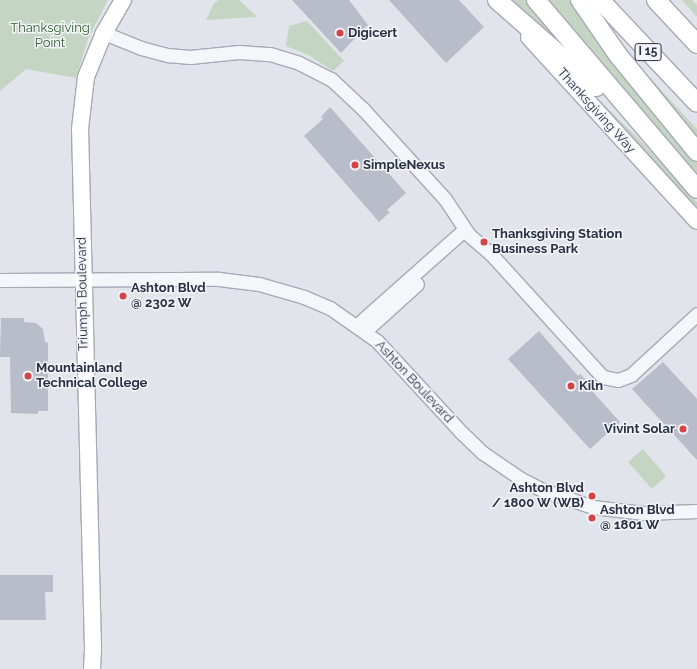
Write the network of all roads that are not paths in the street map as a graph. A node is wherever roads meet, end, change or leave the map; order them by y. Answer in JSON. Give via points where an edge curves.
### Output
{"nodes":[{"id":1,"x":123,"y":0,"type":"edge"},
{"id":2,"x":496,"y":0,"type":"edge"},
{"id":3,"x":536,"y":0,"type":"edge"},
{"id":4,"x":580,"y":0,"type":"edge"},
{"id":5,"x":600,"y":0,"type":"edge"},
{"id":6,"x":656,"y":0,"type":"edge"},
{"id":7,"x":104,"y":33,"type":"junction"},
{"id":8,"x":697,"y":44,"type":"edge"},
{"id":9,"x":697,"y":103,"type":"edge"},
{"id":10,"x":697,"y":152,"type":"edge"},
{"id":11,"x":672,"y":162,"type":"junction"},
{"id":12,"x":697,"y":189,"type":"edge"},
{"id":13,"x":697,"y":222,"type":"edge"},
{"id":14,"x":467,"y":232,"type":"junction"},
{"id":15,"x":83,"y":279,"type":"junction"},
{"id":16,"x":0,"y":280,"type":"edge"},
{"id":17,"x":697,"y":314,"type":"edge"},
{"id":18,"x":361,"y":328,"type":"junction"},
{"id":19,"x":697,"y":512,"type":"edge"},
{"id":20,"x":92,"y":669,"type":"edge"}],
"edges":[{"from":1,"to":7,"type":"main road","name":"Triumph Boulevard"},
{"from":2,"to":11,"type":"highway","via":[[598,90]]},
{"from":2,"to":13,"type":"main road","name":"Thanksgiving Way"},
{"from":3,"to":11,"type":"highway"},
{"from":4,"to":10,"type":"highway","via":[[618,54]]},
{"from":5,"to":9,"type":"highway","number":"I 15"},
{"from":6,"to":8,"type":"highway"},
{"from":7,"to":14,"type":"street","via":[[162,54],[190,57],[239,52],[264,53],[299,63],[322,74],[344,90],[363,109],[445,200]]},
{"from":7,"to":15,"type":"main road","name":"Triumph Boulevard","via":[[86,77],[81,109],[79,134]]},
{"from":11,"to":12,"type":"highway"},
{"from":14,"to":17,"type":"street","via":[[490,253],[598,374],[608,380],[618,380],[631,375]]},
{"from":14,"to":18,"type":"street"},
{"from":15,"to":16,"type":"street","name":"Ashton Boulevard"},
{"from":15,"to":18,"type":"street","name":"Ashton Boulevard","via":[[212,279],[259,284],[304,297]]},
{"from":15,"to":20,"type":"main road","name":"Triumph Boulevard"},
{"from":18,"to":19,"type":"street","name":"Ashton Boulevard","via":[[397,360],[478,448],[521,480],[593,507],[644,513]]}]}
